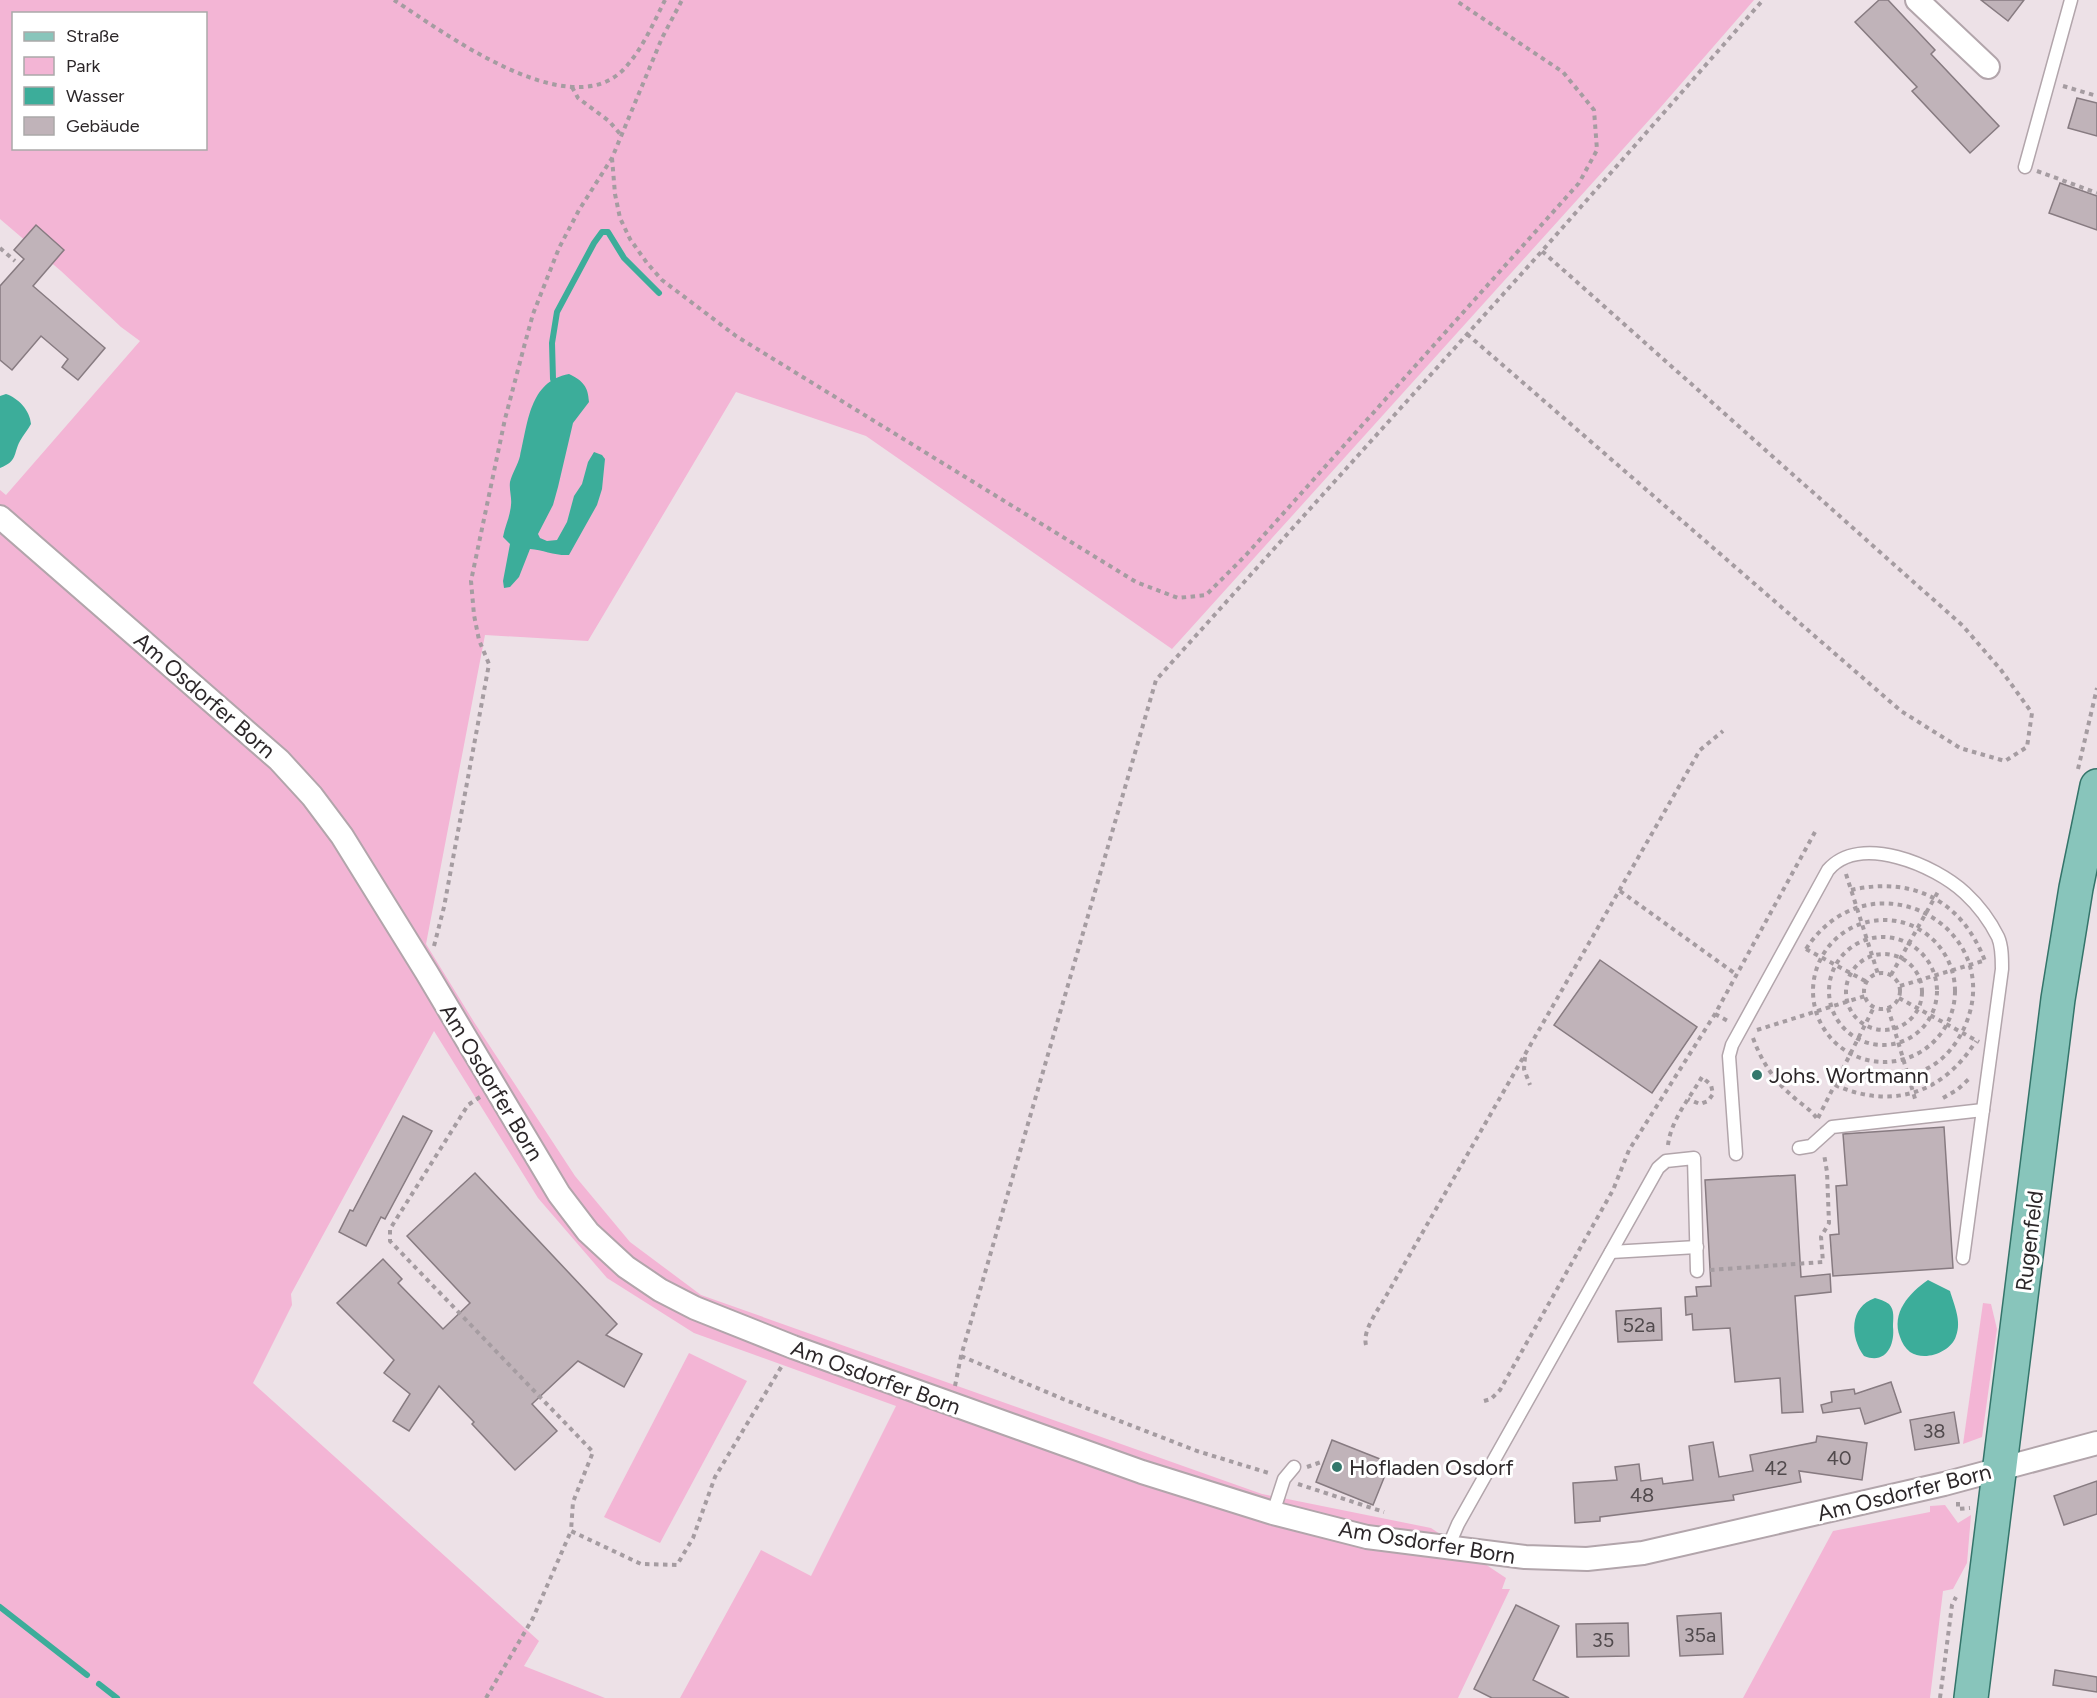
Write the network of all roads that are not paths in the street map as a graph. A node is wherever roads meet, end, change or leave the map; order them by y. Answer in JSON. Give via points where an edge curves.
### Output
{"nodes":[{"id":1,"x":1917,"y":0,"type":"edge"},
{"id":2,"x":2071,"y":0,"type":"edge"},
{"id":3,"x":1988,"y":67,"type":"dead end"},
{"id":4,"x":2025,"y":167,"type":"road end"},
{"id":5,"x":0,"y":517,"type":"edge"},
{"id":6,"x":2097,"y":786,"type":"edge"},
{"id":7,"x":1983,"y":1110,"type":"junction"},
{"id":8,"x":1799,"y":1148,"type":"dead end"},
{"id":9,"x":1736,"y":1154,"type":"dead end"},
{"id":10,"x":1697,"y":1247,"type":"junction"},
{"id":11,"x":1611,"y":1252,"type":"junction"},
{"id":12,"x":1963,"y":1258,"type":"dead end"},
{"id":13,"x":1697,"y":1271,"type":"road end"},
{"id":14,"x":2097,"y":1443,"type":"edge"},
{"id":15,"x":1294,"y":1467,"type":"dead end"},
{"id":16,"x":2000,"y":1468,"type":"junction"},
{"id":17,"x":1273,"y":1513,"type":"junction"},
{"id":18,"x":1451,"y":1549,"type":"junction"},
{"id":19,"x":1971,"y":1698,"type":"edge"}],
"edges":[{"from":1,"to":3,"type":"street"},
{"from":2,"to":4,"type":"lane"},
{"from":5,"to":17,"type":"street","name":"Am Osdorfer Born","via":[[279,760],[312,796],[427,973],[559,1194],[588,1232],[626,1267],[695,1308],[793,1347],[1142,1472]]},
{"from":6,"to":16,"type":"main road","name":"Rugenfeld","via":[[2058,999]]},
{"from":7,"to":8,"type":"lane","via":[[1832,1127],[1811,1146]]},
{"from":7,"to":9,"type":"lane","via":[[2002,969],[1999,939],[1965,892],[1946,878],[1888,855],[1869,854],[1841,859],[1828,870],[1732,1045],[1729,1056]]},
{"from":7,"to":12,"type":"lane"},
{"from":10,"to":11,"type":"lane"},
{"from":10,"to":11,"type":"lane","via":[[1694,1158],[1666,1161],[1658,1168]]},
{"from":10,"to":13,"type":"lane"},
{"from":11,"to":18,"type":"lane","via":[[1458,1524]]},
{"from":14,"to":16,"type":"street","name":"Am Osdorfer Born"},
{"from":15,"to":17,"type":"lane","via":[[1284,1479]]},
{"from":16,"to":18,"type":"street","name":"Am Osdorfer Born","via":[[1643,1553],[1587,1559]]},
{"from":16,"to":19,"type":"main road","name":"Rugenfeld"},
{"from":17,"to":18,"type":"street","name":"Am Osdorfer Born","via":[[1367,1537]]}]}
